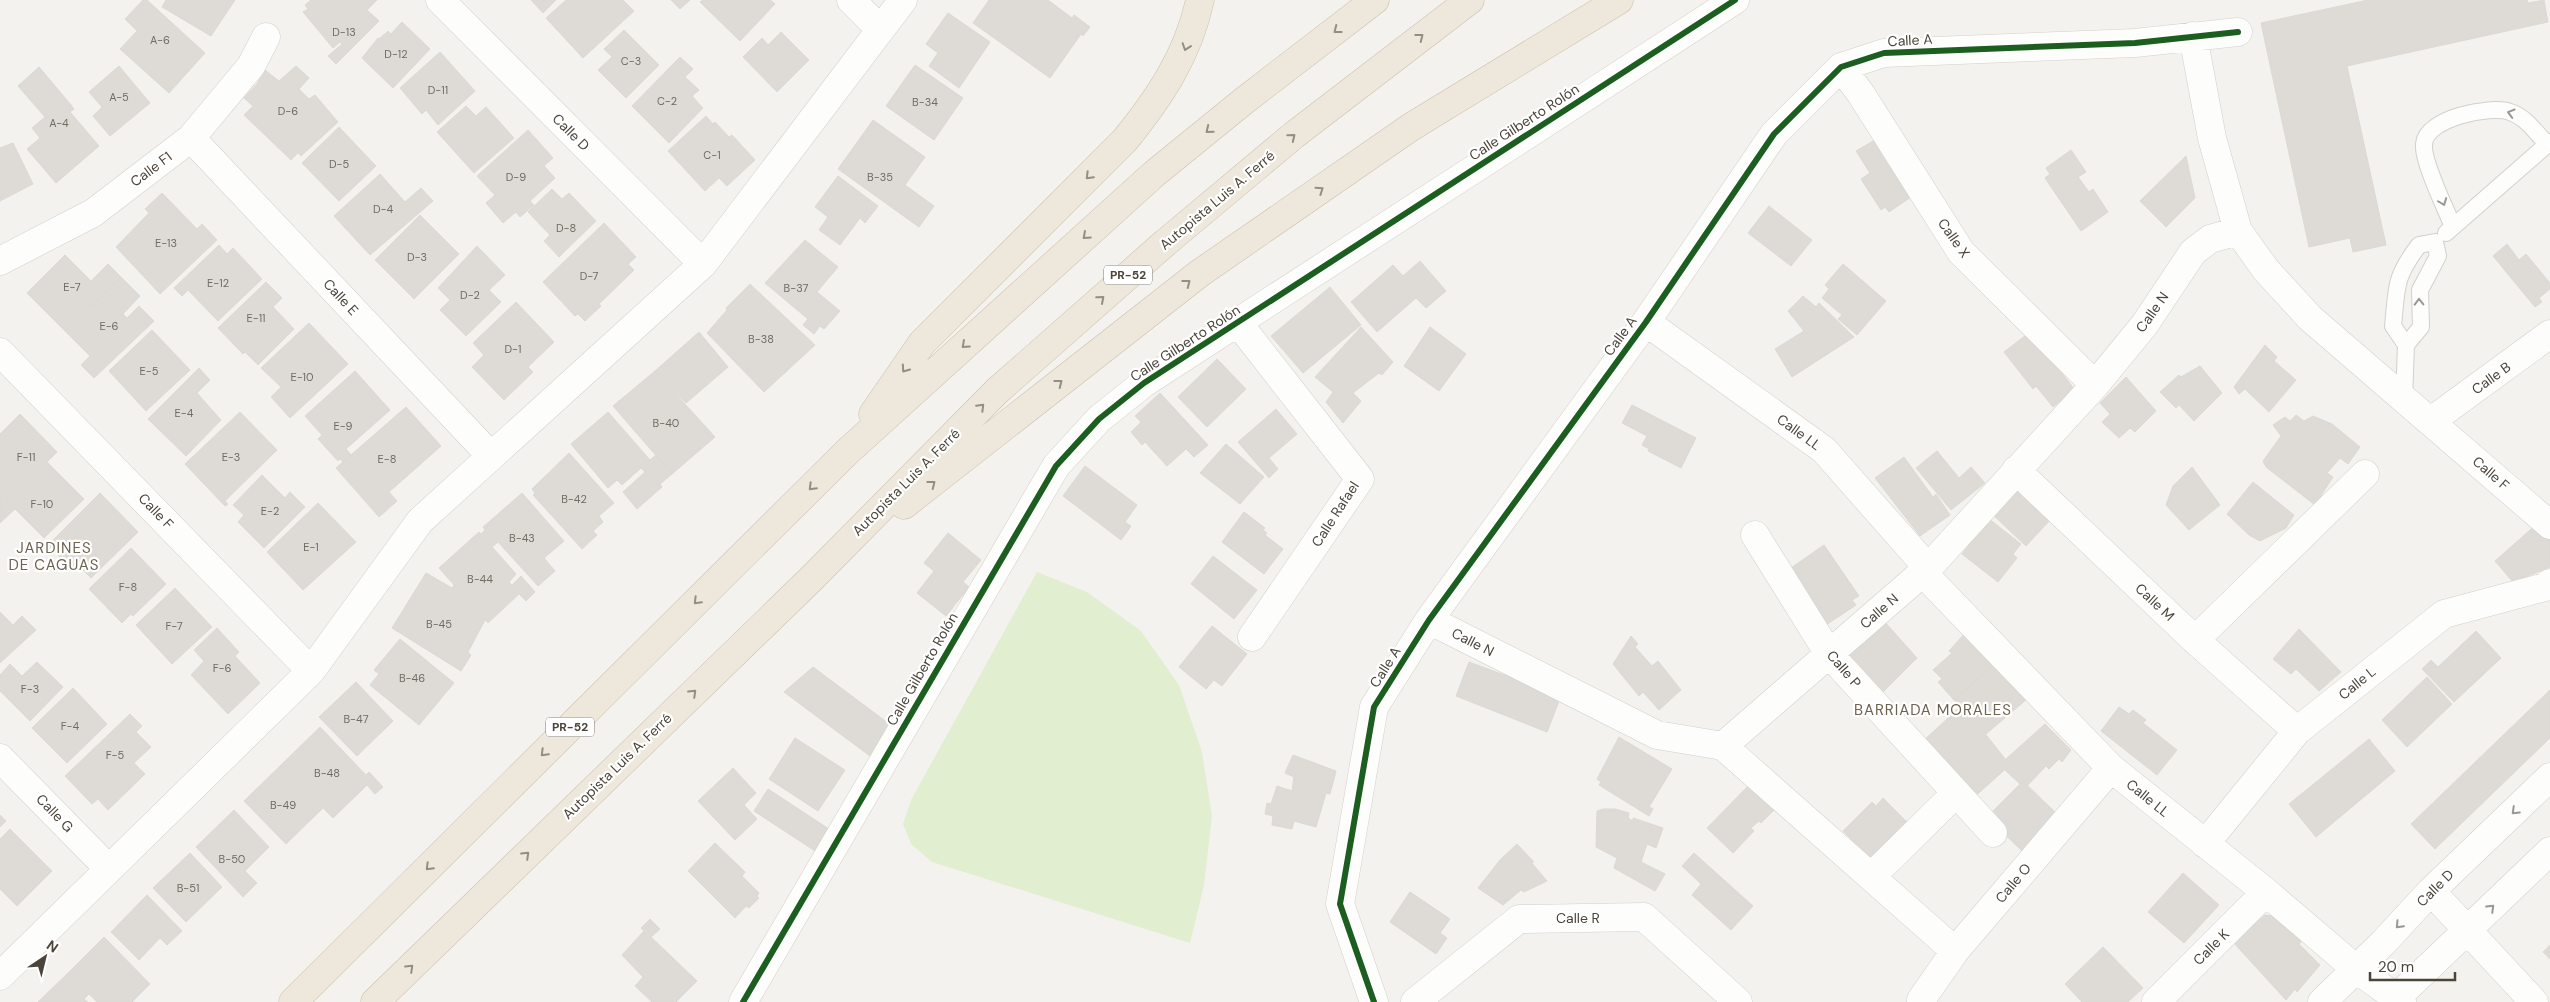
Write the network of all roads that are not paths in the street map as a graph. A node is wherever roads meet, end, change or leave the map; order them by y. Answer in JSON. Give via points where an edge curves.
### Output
{"nodes":[{"id":1,"x":440,"y":0,"type":"edge"},
{"id":2,"x":851,"y":0,"type":"edge"},
{"id":3,"x":903,"y":0,"type":"edge"},
{"id":4,"x":1200,"y":0,"type":"edge"},
{"id":5,"x":1375,"y":0,"type":"edge"},
{"id":6,"x":1470,"y":0,"type":"edge"},
{"id":7,"x":1619,"y":0,"type":"edge"},
{"id":8,"x":1735,"y":0,"type":"edge"},
{"id":9,"x":880,"y":29,"type":"junction"},
{"id":10,"x":2238,"y":32,"type":"dead end"},
{"id":11,"x":2194,"y":36,"type":"junction"},
{"id":12,"x":266,"y":37,"type":"dead end"},
{"id":13,"x":1841,"y":67,"type":"junction"},
{"id":14,"x":192,"y":138,"type":"junction"},
{"id":15,"x":2549,"y":143,"type":"edge"},
{"id":16,"x":2453,"y":227,"type":"junction"},
{"id":17,"x":2238,"y":231,"type":"junction"},
{"id":18,"x":2435,"y":242,"type":"junction"},
{"id":19,"x":0,"y":261,"type":"edge"},
{"id":20,"x":703,"y":264,"type":"junction"},
{"id":21,"x":1646,"y":322,"type":"junction"},
{"id":22,"x":1238,"y":323,"type":"junction"},
{"id":23,"x":2406,"y":345,"type":"junction"},
{"id":24,"x":2545,"y":346,"type":"edge"},
{"id":25,"x":0,"y":352,"type":"edge"},
{"id":26,"x":2095,"y":385,"type":"junction"},
{"id":27,"x":2404,"y":398,"type":"junction"},
{"id":28,"x":2432,"y":421,"type":"junction"},
{"id":29,"x":847,"y":452,"type":"junction"},
{"id":30,"x":491,"y":456,"type":"junction"},
{"id":31,"x":2016,"y":470,"type":"junction"},
{"id":32,"x":2364,"y":474,"type":"dead end"},
{"id":33,"x":2550,"y":525,"type":"edge"},
{"id":34,"x":1755,"y":535,"type":"dead end"},
{"id":35,"x":1926,"y":570,"type":"junction"},
{"id":36,"x":811,"y":579,"type":"junction"},
{"id":37,"x":2550,"y":583,"type":"edge"},
{"id":38,"x":1429,"y":620,"type":"junction"},
{"id":39,"x":1252,"y":637,"type":"dead end"},
{"id":40,"x":2195,"y":640,"type":"junction"},
{"id":41,"x":1829,"y":654,"type":"junction"},
{"id":42,"x":312,"y":671,"type":"junction"},
{"id":43,"x":2298,"y":731,"type":"junction"},
{"id":44,"x":1723,"y":746,"type":"junction"},
{"id":45,"x":0,"y":758,"type":"edge"},
{"id":46,"x":2111,"y":768,"type":"junction"},
{"id":47,"x":2550,"y":778,"type":"edge"},
{"id":48,"x":1956,"y":793,"type":"junction"},
{"id":49,"x":1993,"y":833,"type":"dead end"},
{"id":50,"x":2205,"y":844,"type":"junction"},
{"id":51,"x":2550,"y":851,"type":"edge"},
{"id":52,"x":109,"y":869,"type":"junction"},
{"id":53,"x":1872,"y":876,"type":"junction"},
{"id":54,"x":2431,"y":891,"type":"junction"},
{"id":55,"x":2266,"y":892,"type":"junction"},
{"id":56,"x":2467,"y":931,"type":"junction"},
{"id":57,"x":1955,"y":951,"type":"junction"},
{"id":58,"x":2356,"y":969,"type":"junction"},
{"id":59,"x":0,"y":976,"type":"edge"},
{"id":60,"x":2397,"y":1001,"type":"edge"},
{"id":61,"x":293,"y":1002,"type":"edge"},
{"id":62,"x":375,"y":1002,"type":"edge"},
{"id":63,"x":743,"y":1002,"type":"edge"},
{"id":64,"x":1374,"y":1002,"type":"edge"},
{"id":65,"x":1415,"y":1002,"type":"edge"},
{"id":66,"x":1738,"y":1002,"type":"edge"},
{"id":67,"x":1921,"y":1002,"type":"edge"},
{"id":68,"x":2156,"y":1002,"type":"edge"},
{"id":69,"x":2322,"y":1002,"type":"edge"},
{"id":70,"x":2534,"y":1002,"type":"edge"}],
"edges":[{"from":1,"to":20,"type":"street","name":"Calle D"},
{"from":2,"to":9,"type":"street"},
{"from":3,"to":9,"type":"street"},
{"from":4,"to":29,"type":"highway","one_way":true,"via":[[1174,74],[1151,108],[1125,140],[922,343]]},
{"from":5,"to":29,"type":"highway","number":"PR-52","one_way":true,"via":[[1154,174]]},
{"from":36,"to":6,"type":"highway","name":"Autopista Luis A. Ferré","number":"PR-52","one_way":true,"via":[[997,391],[1165,243],[1294,135]]},
{"from":36,"to":7,"type":"highway","one_way":true,"via":[[1200,273],[1411,127]]},
{"from":8,"to":22,"type":"street","name":"Calle Gilberto Rolón"},
{"from":9,"to":20,"type":"street"},
{"from":10,"to":11,"type":"street","name":"Calle A"},
{"from":11,"to":13,"type":"street","name":"Calle A","via":[[2055,47],[1884,53]]},
{"from":11,"to":17,"type":"street","via":[[2212,138]]},
{"from":12,"to":14,"type":"street","name":"Calle F1","via":[[251,66]]},
{"from":13,"to":21,"type":"street","name":"Calle A","via":[[1774,134]]},
{"from":13,"to":26,"type":"street","name":"Calle X","via":[[1961,252]]},
{"from":14,"to":19,"type":"street","name":"Calle F1","via":[[93,213]]},
{"from":14,"to":30,"type":"street","name":"Calle E"},
{"from":15,"to":16,"type":"lane"},
{"from":15,"to":16,"type":"lane","one_way":true,"via":[[2520,116],[2508,111],[2476,112],[2438,123],[2424,144]]},
{"from":16,"to":18,"type":"lane"},
{"from":17,"to":26,"type":"street","name":"Calle N","via":[[2210,239],[2193,252],[2145,324]]},
{"from":17,"to":27,"type":"street","name":"Calle F","via":[[2266,270],[2310,318]]},
{"from":23,"to":18,"type":"lane","one_way":true,"via":[[2421,327],[2420,290],[2438,256]]},
{"from":18,"to":23,"type":"lane","via":[[2419,245],[2404,264],[2398,279],[2393,326]]},
{"from":20,"to":30,"type":"street"},
{"from":21,"to":35,"type":"street","name":"Calle LL","via":[[1824,450]]},
{"from":21,"to":38,"type":"street","name":"Calle A"},
{"from":22,"to":39,"type":"street","name":"Calle Rafael","via":[[1360,479]]},
{"from":22,"to":63,"type":"street","name":"Calle Gilberto Rolón","via":[[1144,383],[1099,419],[1056,466]]},
{"from":23,"to":27,"type":"lane"},
{"from":24,"to":28,"type":"street","name":"Calle B"},
{"from":25,"to":42,"type":"street","name":"Calle F"},
{"from":26,"to":31,"type":"street","name":"Calle N"},
{"from":27,"to":28,"type":"street","name":"Calle F"},
{"from":28,"to":33,"type":"street","name":"Calle F"},
{"from":29,"to":61,"type":"highway","number":"PR-52","one_way":true},
{"from":30,"to":42,"type":"street","via":[[420,521]]},
{"from":31,"to":35,"type":"street","name":"Calle N"},
{"from":31,"to":40,"type":"street","name":"Calle M"},
{"from":32,"to":40,"type":"street"},
{"from":34,"to":41,"type":"street","name":"Calle P"},
{"from":35,"to":41,"type":"street","name":"Calle N"},
{"from":35,"to":46,"type":"street","name":"Calle LL"},
{"from":62,"to":36,"type":"highway","name":"Autopista Luis A. Ferré","number":"PR-52","one_way":true},
{"from":37,"to":43,"type":"street","name":"Calle L","via":[[2444,614]]},
{"from":38,"to":44,"type":"street","name":"Calle N","via":[[1657,735]]},
{"from":38,"to":64,"type":"street","name":"Calle A","via":[[1374,707],[1340,904]]},
{"from":40,"to":43,"type":"street","name":"Calle M"},
{"from":41,"to":44,"type":"street","name":"Calle N"},
{"from":41,"to":48,"type":"street","name":"Calle P"},
{"from":42,"to":52,"type":"street"},
{"from":43,"to":50,"type":"street","name":"Calle L"},
{"from":44,"to":53,"type":"street"},
{"from":45,"to":52,"type":"street","name":"Calle G"},
{"from":46,"to":50,"type":"street","name":"Calle LL"},
{"from":46,"to":57,"type":"street","name":"Calle O"},
{"from":47,"to":54,"type":"street","name":"Calle D","one_way":true},
{"from":48,"to":49,"type":"street","name":"Calle P"},
{"from":48,"to":53,"type":"street"},
{"from":50,"to":55,"type":"street","name":"Calle LL"},
{"from":56,"to":51,"type":"street","one_way":true},
{"from":52,"to":59,"type":"street"},
{"from":53,"to":57,"type":"street"},
{"from":54,"to":56,"type":"street"},
{"from":54,"to":58,"type":"street","name":"Calle D","one_way":true},
{"from":55,"to":58,"type":"street","name":"Calle LL"},
{"from":55,"to":68,"type":"street","name":"Calle K"},
{"from":56,"to":60,"type":"street"},
{"from":56,"to":70,"type":"street"},
{"from":57,"to":67,"type":"street","name":"Calle O"},
{"from":58,"to":60,"type":"street","name":"Calle LL"},
{"from":58,"to":69,"type":"street","name":"Calle D"},
{"from":65,"to":66,"type":"street","name":"Calle R","via":[[1519,919],[1644,917]]}]}
